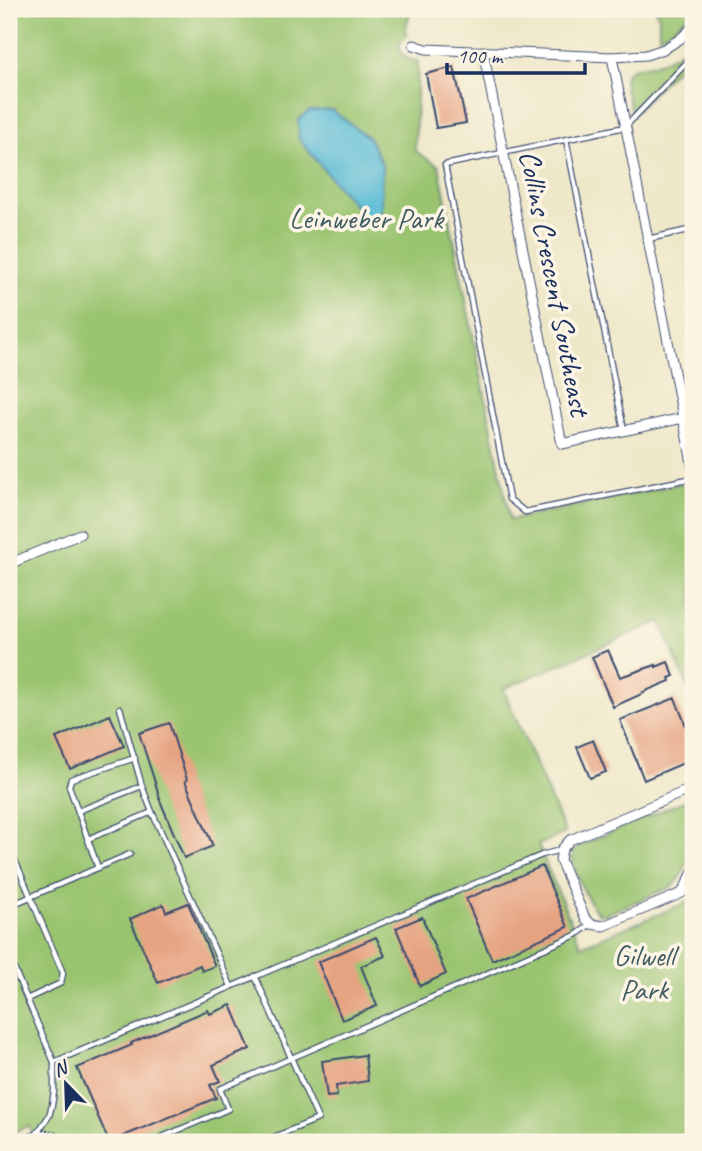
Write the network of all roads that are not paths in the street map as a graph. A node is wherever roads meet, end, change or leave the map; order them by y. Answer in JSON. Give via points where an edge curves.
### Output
{"nodes":[{"id":1,"x":693,"y":27,"type":"edge"},
{"id":2,"x":414,"y":45,"type":"dead end"},
{"id":3,"x":483,"y":51,"type":"junction"},
{"id":4,"x":612,"y":57,"type":"junction"},
{"id":5,"x":693,"y":57,"type":"edge"},
{"id":6,"x":625,"y":127,"type":"junction"},
{"id":7,"x":566,"y":139,"type":"junction"},
{"id":8,"x":504,"y":153,"type":"junction"},
{"id":9,"x":693,"y":229,"type":"edge"},
{"id":10,"x":648,"y":239,"type":"junction"},
{"id":11,"x":684,"y":418,"type":"junction"},
{"id":12,"x":624,"y":431,"type":"junction"},
{"id":13,"x":693,"y":468,"type":"edge"},
{"id":14,"x":693,"y":478,"type":"edge"},
{"id":15,"x":80,"y":534,"type":"dead end"},
{"id":16,"x":9,"y":564,"type":"edge"},
{"id":17,"x":120,"y":708,"type":"dead end"},
{"id":18,"x":135,"y":758,"type":"junction"},
{"id":19,"x":142,"y":786,"type":"junction"},
{"id":20,"x":693,"y":788,"type":"edge"},
{"id":21,"x":78,"y":811,"type":"junction"},
{"id":22,"x":152,"y":812,"type":"junction"},
{"id":23,"x":88,"y":839,"type":"junction"},
{"id":24,"x":9,"y":846,"type":"edge"},
{"id":25,"x":562,"y":849,"type":"junction"},
{"id":26,"x":130,"y":854,"type":"dead end"},
{"id":27,"x":98,"y":868,"type":"junction"},
{"id":28,"x":693,"y":872,"type":"edge"},
{"id":29,"x":30,"y":897,"type":"junction"},
{"id":30,"x":9,"y":906,"type":"edge"},
{"id":31,"x":592,"y":924,"type":"junction"},
{"id":32,"x":9,"y":957,"type":"edge"},
{"id":33,"x":255,"y":976,"type":"junction"},
{"id":34,"x":231,"y":986,"type":"junction"},
{"id":35,"x":27,"y":999,"type":"junction"},
{"id":36,"x":291,"y":1059,"type":"junction"},
{"id":37,"x":54,"y":1062,"type":"junction"},
{"id":38,"x":37,"y":1133,"type":"junction"},
{"id":39,"x":15,"y":1142,"type":"edge"},
{"id":40,"x":67,"y":1142,"type":"edge"},
{"id":41,"x":156,"y":1142,"type":"edge"},
{"id":42,"x":262,"y":1142,"type":"edge"}],
"edges":[{"from":1,"to":4,"type":"street","via":[[664,49]]},
{"from":2,"to":3,"type":"street"},
{"from":3,"to":4,"type":"street"},
{"from":3,"to":8,"type":"street","name":"Collins Crescent Southeast"},
{"from":4,"to":6,"type":"street"},
{"from":5,"to":6,"type":"lane"},
{"from":6,"to":7,"type":"lane"},
{"from":6,"to":10,"type":"street"},
{"from":7,"to":8,"type":"lane"},
{"from":7,"to":12,"type":"lane"},
{"from":8,"to":12,"type":"street","name":"Collins Crescent Southeast","via":[[562,444]]},
{"from":8,"to":14,"type":"lane","via":[[445,165],[509,499],[525,512]]},
{"from":9,"to":10,"type":"lane"},
{"from":10,"to":11,"type":"street"},
{"from":11,"to":12,"type":"street","name":"Collins Crescent Southeast"},
{"from":11,"to":13,"type":"street"},
{"from":15,"to":16,"type":"street"},
{"from":17,"to":18,"type":"lane"},
{"from":18,"to":19,"type":"lane"},
{"from":18,"to":21,"type":"lane","via":[[71,779]]},
{"from":19,"to":21,"type":"lane"},
{"from":19,"to":22,"type":"lane"},
{"from":20,"to":25,"type":"street","via":[[569,840]]},
{"from":21,"to":23,"type":"lane"},
{"from":22,"to":23,"type":"lane"},
{"from":22,"to":34,"type":"lane"},
{"from":23,"to":27,"type":"lane"},
{"from":24,"to":29,"type":"lane"},
{"from":25,"to":31,"type":"street","via":[[559,860]]},
{"from":25,"to":33,"type":"lane"},
{"from":26,"to":27,"type":"lane"},
{"from":27,"to":29,"type":"lane"},
{"from":28,"to":31,"type":"street","via":[[682,893],[603,926]]},
{"from":29,"to":30,"type":"lane"},
{"from":29,"to":35,"type":"lane","via":[[63,973],[61,983]]},
{"from":31,"to":36,"type":"lane"},
{"from":32,"to":35,"type":"lane"},
{"from":33,"to":34,"type":"lane"},
{"from":33,"to":36,"type":"lane"},
{"from":34,"to":37,"type":"lane"},
{"from":35,"to":37,"type":"lane"},
{"from":36,"to":41,"type":"lane","via":[[220,1089],[228,1109]]},
{"from":36,"to":42,"type":"lane","via":[[318,1119]]},
{"from":37,"to":38,"type":"lane","via":[[52,1105]]},
{"from":38,"to":39,"type":"lane"},
{"from":38,"to":40,"type":"lane"}]}
